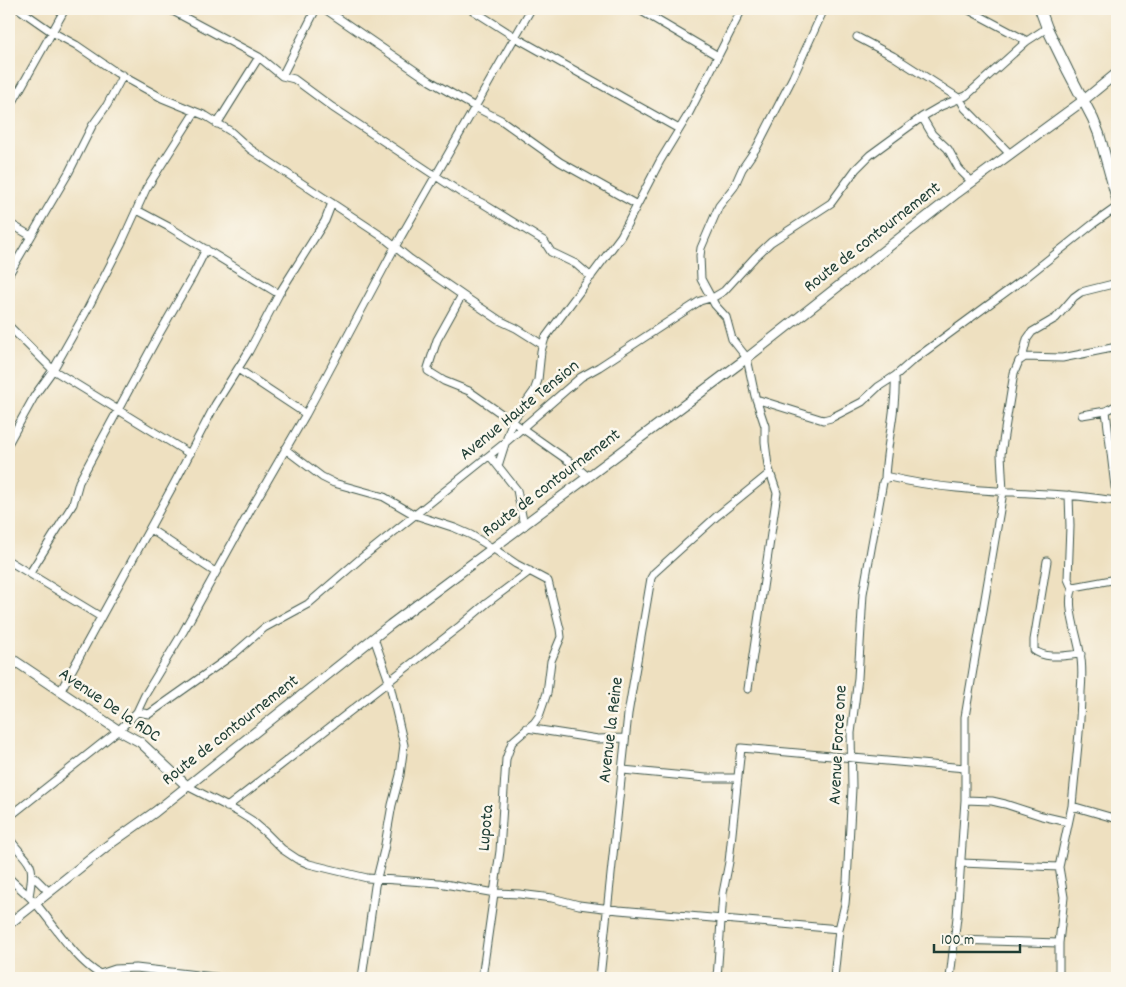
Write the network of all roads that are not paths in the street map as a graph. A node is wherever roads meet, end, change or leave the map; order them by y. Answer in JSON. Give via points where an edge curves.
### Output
{"nodes":[{"id":1,"x":19,"y":9,"type":"edge"},
{"id":2,"x":65,"y":9,"type":"edge"},
{"id":3,"x":169,"y":9,"type":"edge"},
{"id":4,"x":316,"y":9,"type":"edge"},
{"id":5,"x":325,"y":9,"type":"edge"},
{"id":6,"x":471,"y":9,"type":"edge"},
{"id":7,"x":531,"y":9,"type":"edge"},
{"id":8,"x":638,"y":9,"type":"edge"},
{"id":9,"x":742,"y":9,"type":"edge"},
{"id":10,"x":824,"y":9,"type":"edge"},
{"id":11,"x":967,"y":9,"type":"edge"},
{"id":12,"x":1040,"y":9,"type":"edge"},
{"id":13,"x":1047,"y":28,"type":"junction"},
{"id":14,"x":52,"y":32,"type":"junction"},
{"id":15,"x":515,"y":37,"type":"junction"},
{"id":16,"x":857,"y":37,"type":"dead end"},
{"id":17,"x":1027,"y":42,"type":"junction"},
{"id":18,"x":259,"y":56,"type":"junction"},
{"id":19,"x":718,"y":56,"type":"junction"},
{"id":20,"x":1117,"y":73,"type":"edge"},
{"id":21,"x":123,"y":75,"type":"junction"},
{"id":22,"x":282,"y":76,"type":"junction"},
{"id":23,"x":960,"y":99,"type":"junction"},
{"id":24,"x":1084,"y":100,"type":"junction"},
{"id":25,"x":475,"y":107,"type":"junction"},
{"id":26,"x":9,"y":109,"type":"edge"},
{"id":27,"x":195,"y":112,"type":"junction"},
{"id":28,"x":922,"y":117,"type":"junction"},
{"id":29,"x":217,"y":124,"type":"junction"},
{"id":30,"x":679,"y":129,"type":"junction"},
{"id":31,"x":1010,"y":154,"type":"junction"},
{"id":32,"x":436,"y":176,"type":"junction"},
{"id":33,"x":972,"y":182,"type":"junction"},
{"id":34,"x":1117,"y":199,"type":"edge"},
{"id":35,"x":332,"y":203,"type":"junction"},
{"id":36,"x":637,"y":205,"type":"junction"},
{"id":37,"x":137,"y":210,"type":"junction"},
{"id":38,"x":9,"y":223,"type":"edge"},
{"id":39,"x":31,"y":236,"type":"junction"},
{"id":40,"x":395,"y":248,"type":"junction"},
{"id":41,"x":206,"y":249,"type":"junction"},
{"id":42,"x":9,"y":274,"type":"edge"},
{"id":43,"x":591,"y":278,"type":"junction"},
{"id":44,"x":1117,"y":283,"type":"edge"},
{"id":45,"x":279,"y":294,"type":"junction"},
{"id":46,"x":462,"y":295,"type":"junction"},
{"id":47,"x":711,"y":298,"type":"junction"},
{"id":48,"x":9,"y":326,"type":"edge"},
{"id":49,"x":542,"y":345,"type":"junction"},
{"id":50,"x":1117,"y":347,"type":"edge"},
{"id":51,"x":747,"y":358,"type":"junction"},
{"id":52,"x":1022,"y":359,"type":"junction"},
{"id":53,"x":238,"y":369,"type":"junction"},
{"id":54,"x":53,"y":370,"type":"junction"},
{"id":55,"x":895,"y":376,"type":"junction"},
{"id":56,"x":756,"y":399,"type":"junction"},
{"id":57,"x":1117,"y":405,"type":"edge"},
{"id":58,"x":119,"y":410,"type":"junction"},
{"id":59,"x":1106,"y":411,"type":"junction"},
{"id":60,"x":306,"y":414,"type":"junction"},
{"id":61,"x":1082,"y":415,"type":"dead end"},
{"id":62,"x":512,"y":422,"type":"junction"},
{"id":63,"x":521,"y":428,"type":"junction"},
{"id":64,"x":9,"y":442,"type":"edge"},
{"id":65,"x":506,"y":442,"type":"junction"},
{"id":66,"x":285,"y":449,"type":"junction"},
{"id":67,"x":190,"y":454,"type":"junction"},
{"id":68,"x":490,"y":456,"type":"junction"},
{"id":69,"x":498,"y":466,"type":"junction"},
{"id":70,"x":770,"y":473,"type":"junction"},
{"id":71,"x":588,"y":477,"type":"junction"},
{"id":72,"x":885,"y":479,"type":"junction"},
{"id":73,"x":1117,"y":490,"type":"edge"},
{"id":74,"x":1003,"y":492,"type":"junction"},
{"id":75,"x":1069,"y":495,"type":"junction"},
{"id":76,"x":1117,"y":502,"type":"edge"},
{"id":77,"x":414,"y":515,"type":"junction"},
{"id":78,"x":524,"y":526,"type":"junction"},
{"id":79,"x":150,"y":529,"type":"junction"},
{"id":80,"x":494,"y":548,"type":"junction"},
{"id":81,"x":9,"y":561,"type":"edge"},
{"id":82,"x":1047,"y":562,"type":"dead end"},
{"id":83,"x":530,"y":571,"type":"junction"},
{"id":84,"x":215,"y":572,"type":"junction"},
{"id":85,"x":30,"y":573,"type":"junction"},
{"id":86,"x":1117,"y":579,"type":"edge"},
{"id":87,"x":1072,"y":588,"type":"junction"},
{"id":88,"x":101,"y":617,"type":"junction"},
{"id":89,"x":374,"y":638,"type":"junction"},
{"id":90,"x":1081,"y":654,"type":"junction"},
{"id":91,"x":9,"y":658,"type":"edge"},
{"id":92,"x":389,"y":681,"type":"junction"},
{"id":93,"x":748,"y":689,"type":"dead end"},
{"id":94,"x":60,"y":692,"type":"junction"},
{"id":95,"x":137,"y":712,"type":"junction"},
{"id":96,"x":527,"y":728,"type":"junction"},
{"id":97,"x":118,"y":730,"type":"junction"},
{"id":98,"x":625,"y":738,"type":"junction"},
{"id":99,"x":852,"y":757,"type":"junction"},
{"id":100,"x":965,"y":768,"type":"junction"},
{"id":101,"x":623,"y":770,"type":"junction"},
{"id":102,"x":738,"y":778,"type":"junction"},
{"id":103,"x":187,"y":786,"type":"junction"},
{"id":104,"x":965,"y":800,"type":"junction"},
{"id":105,"x":1072,"y":806,"type":"junction"},
{"id":106,"x":227,"y":807,"type":"junction"},
{"id":107,"x":9,"y":817,"type":"edge"},
{"id":108,"x":1117,"y":817,"type":"edge"},
{"id":109,"x":1068,"y":822,"type":"junction"},
{"id":110,"x":9,"y":838,"type":"edge"},
{"id":111,"x":961,"y":863,"type":"junction"},
{"id":112,"x":1059,"y":867,"type":"junction"},
{"id":113,"x":33,"y":876,"type":"junction"},
{"id":114,"x":9,"y":878,"type":"edge"},
{"id":115,"x":377,"y":879,"type":"junction"},
{"id":116,"x":49,"y":892,"type":"junction"},
{"id":117,"x":495,"y":893,"type":"junction"},
{"id":118,"x":32,"y":900,"type":"junction"},
{"id":119,"x":608,"y":908,"type":"junction"},
{"id":120,"x":721,"y":920,"type":"junction"},
{"id":121,"x":9,"y":924,"type":"edge"},
{"id":122,"x":839,"y":929,"type":"junction"},
{"id":123,"x":955,"y":940,"type":"junction"},
{"id":124,"x":1059,"y":943,"type":"junction"},
{"id":125,"x":100,"y":976,"type":"edge"},
{"id":126,"x":223,"y":978,"type":"edge"},
{"id":127,"x":362,"y":978,"type":"edge"},
{"id":128,"x":482,"y":978,"type":"edge"},
{"id":129,"x":600,"y":978,"type":"edge"},
{"id":130,"x":717,"y":978,"type":"edge"},
{"id":131,"x":834,"y":978,"type":"edge"},
{"id":132,"x":950,"y":978,"type":"edge"},
{"id":133,"x":1060,"y":978,"type":"edge"}],
"edges":[{"from":1,"to":14,"type":"street"},
{"from":2,"to":14,"type":"street"},
{"from":3,"to":18,"type":"street"},
{"from":4,"to":22,"type":"street"},
{"from":5,"to":25,"type":"street","via":[[430,81]]},
{"from":6,"to":15,"type":"street"},
{"from":7,"to":15,"type":"street"},
{"from":8,"to":19,"type":"street"},
{"from":9,"to":19,"type":"street"},
{"from":10,"to":47,"type":"street","via":[[781,101],[734,186],[719,206],[701,248],[701,279]]},
{"from":11,"to":17,"type":"street"},
{"from":12,"to":13,"type":"main road"},
{"from":13,"to":17,"type":"street","name":"Avenue Haute Tension"},
{"from":13,"to":24,"type":"main road"},
{"from":14,"to":21,"type":"street"},
{"from":14,"to":26,"type":"street"},
{"from":15,"to":25,"type":"street"},
{"from":15,"to":30,"type":"street"},
{"from":16,"to":23,"type":"street","via":[[894,56]]},
{"from":17,"to":23,"type":"street","name":"Avenue Haute Tension"},
{"from":18,"to":22,"type":"street"},
{"from":18,"to":29,"type":"street"},
{"from":19,"to":30,"type":"street"},
{"from":20,"to":24,"type":"street","name":"Route de contournement"},
{"from":21,"to":27,"type":"street","via":[[162,98]]},
{"from":21,"to":39,"type":"street"},
{"from":22,"to":32,"type":"street","via":[[294,79]]},
{"from":23,"to":28,"type":"street","name":"Avenue Haute Tension"},
{"from":23,"to":31,"type":"street"},
{"from":24,"to":31,"type":"street","name":"Route de contournement"},
{"from":24,"to":34,"type":"main road","via":[[1099,134]]},
{"from":25,"to":32,"type":"street"},
{"from":25,"to":36,"type":"street","via":[[501,120],[560,162]]},
{"from":27,"to":29,"type":"street"},
{"from":27,"to":37,"type":"street","via":[[146,189]]},
{"from":28,"to":33,"type":"street"},
{"from":28,"to":47,"type":"street","name":"Avenue Haute Tension","via":[[865,159],[831,203],[771,242],[730,286]]},
{"from":29,"to":35,"type":"street"},
{"from":30,"to":36,"type":"street"},
{"from":31,"to":33,"type":"street","name":"Route de contournement"},
{"from":32,"to":40,"type":"street"},
{"from":32,"to":43,"type":"street","via":[[544,241],[551,252],[576,264]]},
{"from":33,"to":51,"type":"street","name":"Route de contournement"},
{"from":34,"to":55,"type":"street","via":[[1093,224]]},
{"from":35,"to":40,"type":"street"},
{"from":35,"to":45,"type":"street","via":[[325,221]]},
{"from":36,"to":43,"type":"street","via":[[618,240]]},
{"from":37,"to":41,"type":"street"},
{"from":37,"to":54,"type":"street"},
{"from":38,"to":39,"type":"street"},
{"from":39,"to":42,"type":"street"},
{"from":40,"to":46,"type":"street"},
{"from":40,"to":60,"type":"street"},
{"from":41,"to":45,"type":"street"},
{"from":41,"to":58,"type":"street"},
{"from":43,"to":49,"type":"street","via":[[549,331]]},
{"from":44,"to":52,"type":"street","via":[[1081,292],[1074,297],[1056,318],[1032,332]]},
{"from":45,"to":53,"type":"street"},
{"from":46,"to":49,"type":"street"},
{"from":46,"to":62,"type":"street","via":[[437,340],[428,370],[444,381],[470,391]]},
{"from":47,"to":51,"type":"street","via":[[726,317],[732,339]]},
{"from":47,"to":63,"type":"street","name":"Avenue Haute Tension","via":[[700,301],[600,367],[584,374]]},
{"from":48,"to":54,"type":"street"},
{"from":49,"to":62,"type":"street","via":[[534,391]]},
{"from":50,"to":52,"type":"street","via":[[1062,358]]},
{"from":51,"to":56,"type":"street"},
{"from":51,"to":71,"type":"street","name":"Route de contournement"},
{"from":52,"to":74,"type":"street","via":[[1014,373],[1004,428],[1001,454]]},
{"from":53,"to":60,"type":"street"},
{"from":53,"to":67,"type":"street"},
{"from":54,"to":58,"type":"street"},
{"from":54,"to":64,"type":"street"},
{"from":55,"to":56,"type":"street","via":[[862,402],[827,420]]},
{"from":55,"to":72,"type":"street","name":"Avenue Force one","via":[[896,392]]},
{"from":56,"to":70,"type":"street","via":[[765,426]]},
{"from":57,"to":59,"type":"street"},
{"from":58,"to":67,"type":"street"},
{"from":58,"to":85,"type":"street","via":[[79,482],[73,504]]},
{"from":59,"to":61,"type":"street"},
{"from":59,"to":73,"type":"street"},
{"from":60,"to":66,"type":"street"},
{"from":62,"to":63,"type":"street"},
{"from":62,"to":65,"type":"street"},
{"from":63,"to":65,"type":"street","name":"Avenue Haute Tension"},
{"from":63,"to":71,"type":"street"},
{"from":65,"to":68,"type":"street","name":"Avenue Haute Tension"},
{"from":65,"to":69,"type":"street"},
{"from":66,"to":77,"type":"street","name":"Lupota","via":[[322,477],[384,497]]},
{"from":66,"to":84,"type":"street"},
{"from":67,"to":79,"type":"street"},
{"from":68,"to":69,"type":"street"},
{"from":68,"to":77,"type":"street","name":"Avenue Haute Tension"},
{"from":69,"to":78,"type":"street","via":[[517,490]]},
{"from":70,"to":93,"type":"street","via":[[777,493],[776,504]]},
{"from":70,"to":98,"type":"street","name":"Avenue la Reine","via":[[717,516],[651,578]]},
{"from":71,"to":78,"type":"street","name":"Route de contournement"},
{"from":72,"to":74,"type":"street"},
{"from":72,"to":99,"type":"street","name":"Avenue Force one","via":[[863,594],[851,733]]},
{"from":74,"to":75,"type":"street"},
{"from":74,"to":100,"type":"street","via":[[965,717]]},
{"from":75,"to":76,"type":"street"},
{"from":75,"to":87,"type":"street","via":[[1068,579]]},
{"from":77,"to":80,"type":"street","name":"Lupota","via":[[455,528]]},
{"from":77,"to":95,"type":"street","name":"Avenue Haute Tension","via":[[308,604],[264,628],[234,654],[149,714]]},
{"from":78,"to":80,"type":"street","name":"Route de contournement"},
{"from":79,"to":84,"type":"street"},
{"from":79,"to":88,"type":"street"},
{"from":80,"to":83,"type":"street","name":"Lupota"},
{"from":80,"to":89,"type":"street","name":"Route de contournement"},
{"from":81,"to":85,"type":"street"},
{"from":82,"to":90,"type":"street","via":[[1034,650],[1046,656]]},
{"from":83,"to":92,"type":"street"},
{"from":83,"to":96,"type":"street","name":"Lupota","via":[[548,581],[561,637],[551,661],[547,693],[539,716]]},
{"from":84,"to":95,"type":"street"},
{"from":85,"to":88,"type":"street"},
{"from":86,"to":87,"type":"street"},
{"from":87,"to":90,"type":"street","via":[[1072,615]]},
{"from":88,"to":94,"type":"street"},
{"from":89,"to":92,"type":"street"},
{"from":89,"to":103,"type":"street","name":"Route de contournement"},
{"from":90,"to":105,"type":"street","via":[[1081,701]]},
{"from":91,"to":94,"type":"street","name":"Avenue De la RDC"},
{"from":92,"to":106,"type":"street"},
{"from":92,"to":115,"type":"street","via":[[404,745]]},
{"from":94,"to":97,"type":"street","name":"Avenue De la RDC"},
{"from":95,"to":97,"type":"street","name":"Avenue Haute Tension"},
{"from":96,"to":98,"type":"street","via":[[594,739]]},
{"from":96,"to":117,"type":"street","name":"Lupota","via":[[512,742],[506,759]]},
{"from":97,"to":103,"type":"street","name":"Avenue De la RDC","via":[[140,742]]},
{"from":97,"to":107,"type":"street","name":"Avenue Haute Tension"},
{"from":98,"to":101,"type":"street","name":"Avenue la Reine"},
{"from":99,"to":100,"type":"street"},
{"from":99,"to":102,"type":"street","via":[[741,748]]},
{"from":99,"to":122,"type":"street","name":"Avenue Force one","via":[[847,882]]},
{"from":100,"to":104,"type":"street"},
{"from":101,"to":102,"type":"street"},
{"from":101,"to":119,"type":"street","name":"Avenue la Reine"},
{"from":102,"to":120,"type":"street"},
{"from":103,"to":106,"type":"street"},
{"from":103,"to":116,"type":"street","name":"Route de contournement"},
{"from":104,"to":109,"type":"street","via":[[992,801]]},
{"from":104,"to":111,"type":"street"},
{"from":105,"to":108,"type":"street"},
{"from":105,"to":109,"type":"street"},
{"from":106,"to":115,"type":"street","via":[[251,820],[297,859]]},
{"from":109,"to":112,"type":"street"},
{"from":110,"to":113,"type":"street","via":[[30,862]]},
{"from":111,"to":112,"type":"street"},
{"from":111,"to":123,"type":"street"},
{"from":112,"to":124,"type":"street","via":[[1064,897]]},
{"from":113,"to":116,"type":"street"},
{"from":113,"to":118,"type":"street"},
{"from":114,"to":118,"type":"street"},
{"from":115,"to":117,"type":"street","via":[[439,883]]},
{"from":115,"to":127,"type":"street"},
{"from":116,"to":118,"type":"street","name":"Route de contournement"},
{"from":117,"to":119,"type":"street","via":[[539,896]]},
{"from":117,"to":128,"type":"street","name":"Lupota"},
{"from":118,"to":121,"type":"street","name":"Route de contournement"},
{"from":118,"to":125,"type":"street"},
{"from":119,"to":120,"type":"street"},
{"from":119,"to":129,"type":"street","name":"Avenue la Reine"},
{"from":120,"to":122,"type":"street"},
{"from":120,"to":130,"type":"street"},
{"from":122,"to":131,"type":"street","name":"Avenue Force one"},
{"from":123,"to":124,"type":"street"},
{"from":123,"to":132,"type":"street"},
{"from":124,"to":133,"type":"street"},
{"from":125,"to":126,"type":"street","via":[[115,969],[136,968]]}]}
